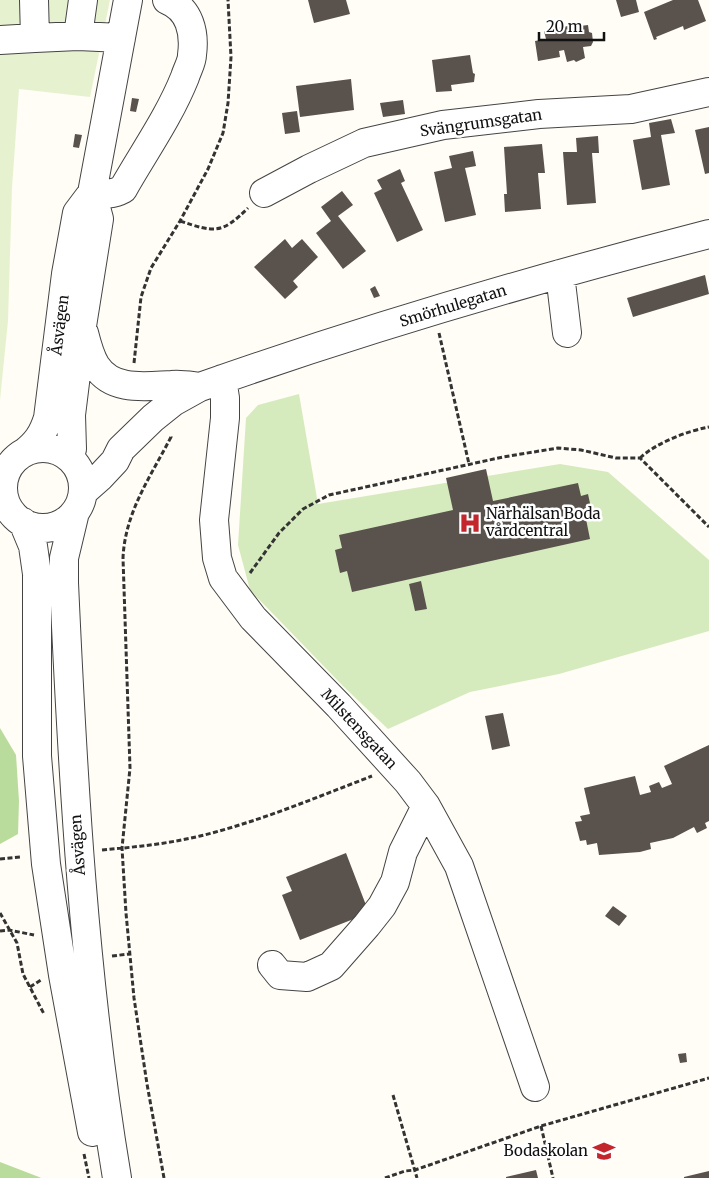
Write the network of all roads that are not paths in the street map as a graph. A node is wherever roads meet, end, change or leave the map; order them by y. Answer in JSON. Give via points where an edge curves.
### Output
{"nodes":[{"id":1,"x":34,"y":0,"type":"edge"},
{"id":2,"x":84,"y":0,"type":"edge"},
{"id":3,"x":128,"y":0,"type":"edge"},
{"id":4,"x":167,"y":0,"type":"edge"},
{"id":5,"x":78,"y":36,"type":"junction"},
{"id":6,"x":35,"y":38,"type":"junction"},
{"id":7,"x":121,"y":38,"type":"junction"},
{"id":8,"x":0,"y":40,"type":"edge"},
{"id":9,"x":709,"y":92,"type":"edge"},
{"id":10,"x":92,"y":193,"type":"junction"},
{"id":11,"x":264,"y":193,"type":"road end"},
{"id":12,"x":709,"y":234,"type":"edge"},
{"id":13,"x":560,"y":274,"type":"junction"},
{"id":14,"x":82,"y":326,"type":"junction"},
{"id":15,"x":567,"y":333,"type":"dead end"},
{"id":16,"x":211,"y":383,"type":"junction"},
{"id":17,"x":120,"y":449,"type":"junction"},
{"id":18,"x":70,"y":458,"type":"junction"},
{"id":19,"x":11,"y":465,"type":"edge"},
{"id":20,"x":79,"y":502,"type":"junction"},
{"id":21,"x":11,"y":513,"type":"edge"},
{"id":22,"x":426,"y":806,"type":"junction"},
{"id":23,"x":272,"y":965,"type":"dead end"},
{"id":24,"x":535,"y":1088,"type":"dead end"},
{"id":25,"x":101,"y":1178,"type":"edge"},
{"id":26,"x":117,"y":1178,"type":"edge"}],
"edges":[{"from":1,"to":6,"type":"street"},
{"from":2,"to":5,"type":"street"},
{"from":3,"to":7,"type":"street","name":"Åsvägen"},
{"from":4,"to":10,"type":"street","via":[[184,10],[190,22],[192,56],[181,86],[123,189],[108,194]]},
{"from":5,"to":6,"type":"street"},
{"from":5,"to":7,"type":"street"},
{"from":6,"to":8,"type":"street"},
{"from":7,"to":10,"type":"street","name":"Åsvägen"},
{"from":9,"to":11,"type":"street","name":"Svängrumsgatan","via":[[631,109],[539,114],[443,125],[364,143]]},
{"from":10,"to":14,"type":"street","name":"Åsvägen","via":[[99,219]]},
{"from":10,"to":19,"type":"street","name":"Åsvägen","via":[[77,213],[48,418],[35,445]]},
{"from":12,"to":13,"type":"street","name":"Smörhulegatan"},
{"from":13,"to":15,"type":"street"},
{"from":13,"to":16,"type":"street","name":"Smörhulegatan","via":[[404,320]]},
{"from":14,"to":16,"type":"street","name":"Smörhulegatan","via":[[95,366],[111,381],[134,387]]},
{"from":14,"to":18,"type":"street","name":"Åsvägen","via":[[71,415]]},
{"from":16,"to":17,"type":"street","name":"Smörhulegatan","via":[[173,402]]},
{"from":16,"to":22,"type":"street","name":"Milstensgatan","via":[[225,398],[214,520],[217,558],[223,578],[253,618],[339,706]]},
{"from":17,"to":18,"type":"street"},
{"from":17,"to":20,"type":"street","name":"Smörhulegatan","via":[[115,461]]},
{"from":18,"to":19,"type":"street","via":[[50,448],[36,448]]},
{"from":18,"to":20,"type":"street","via":[[80,472]]},
{"from":19,"to":21,"type":"street","via":[[4,491]]},
{"from":20,"to":21,"type":"street","via":[[66,520],[54,526],[36,527]]},
{"from":20,"to":26,"type":"street","name":"Åsvägen","via":[[64,558],[64,583],[79,863],[92,992]]},
{"from":21,"to":25,"type":"street","via":[[33,546],[37,574],[37,756],[46,864],[67,1000]]},
{"from":22,"to":23,"type":"street","via":[[403,852],[391,890],[367,925],[331,966],[307,977],[280,975]]},
{"from":22,"to":24,"type":"street","name":"Milstensgatan","via":[[459,866]]}]}
